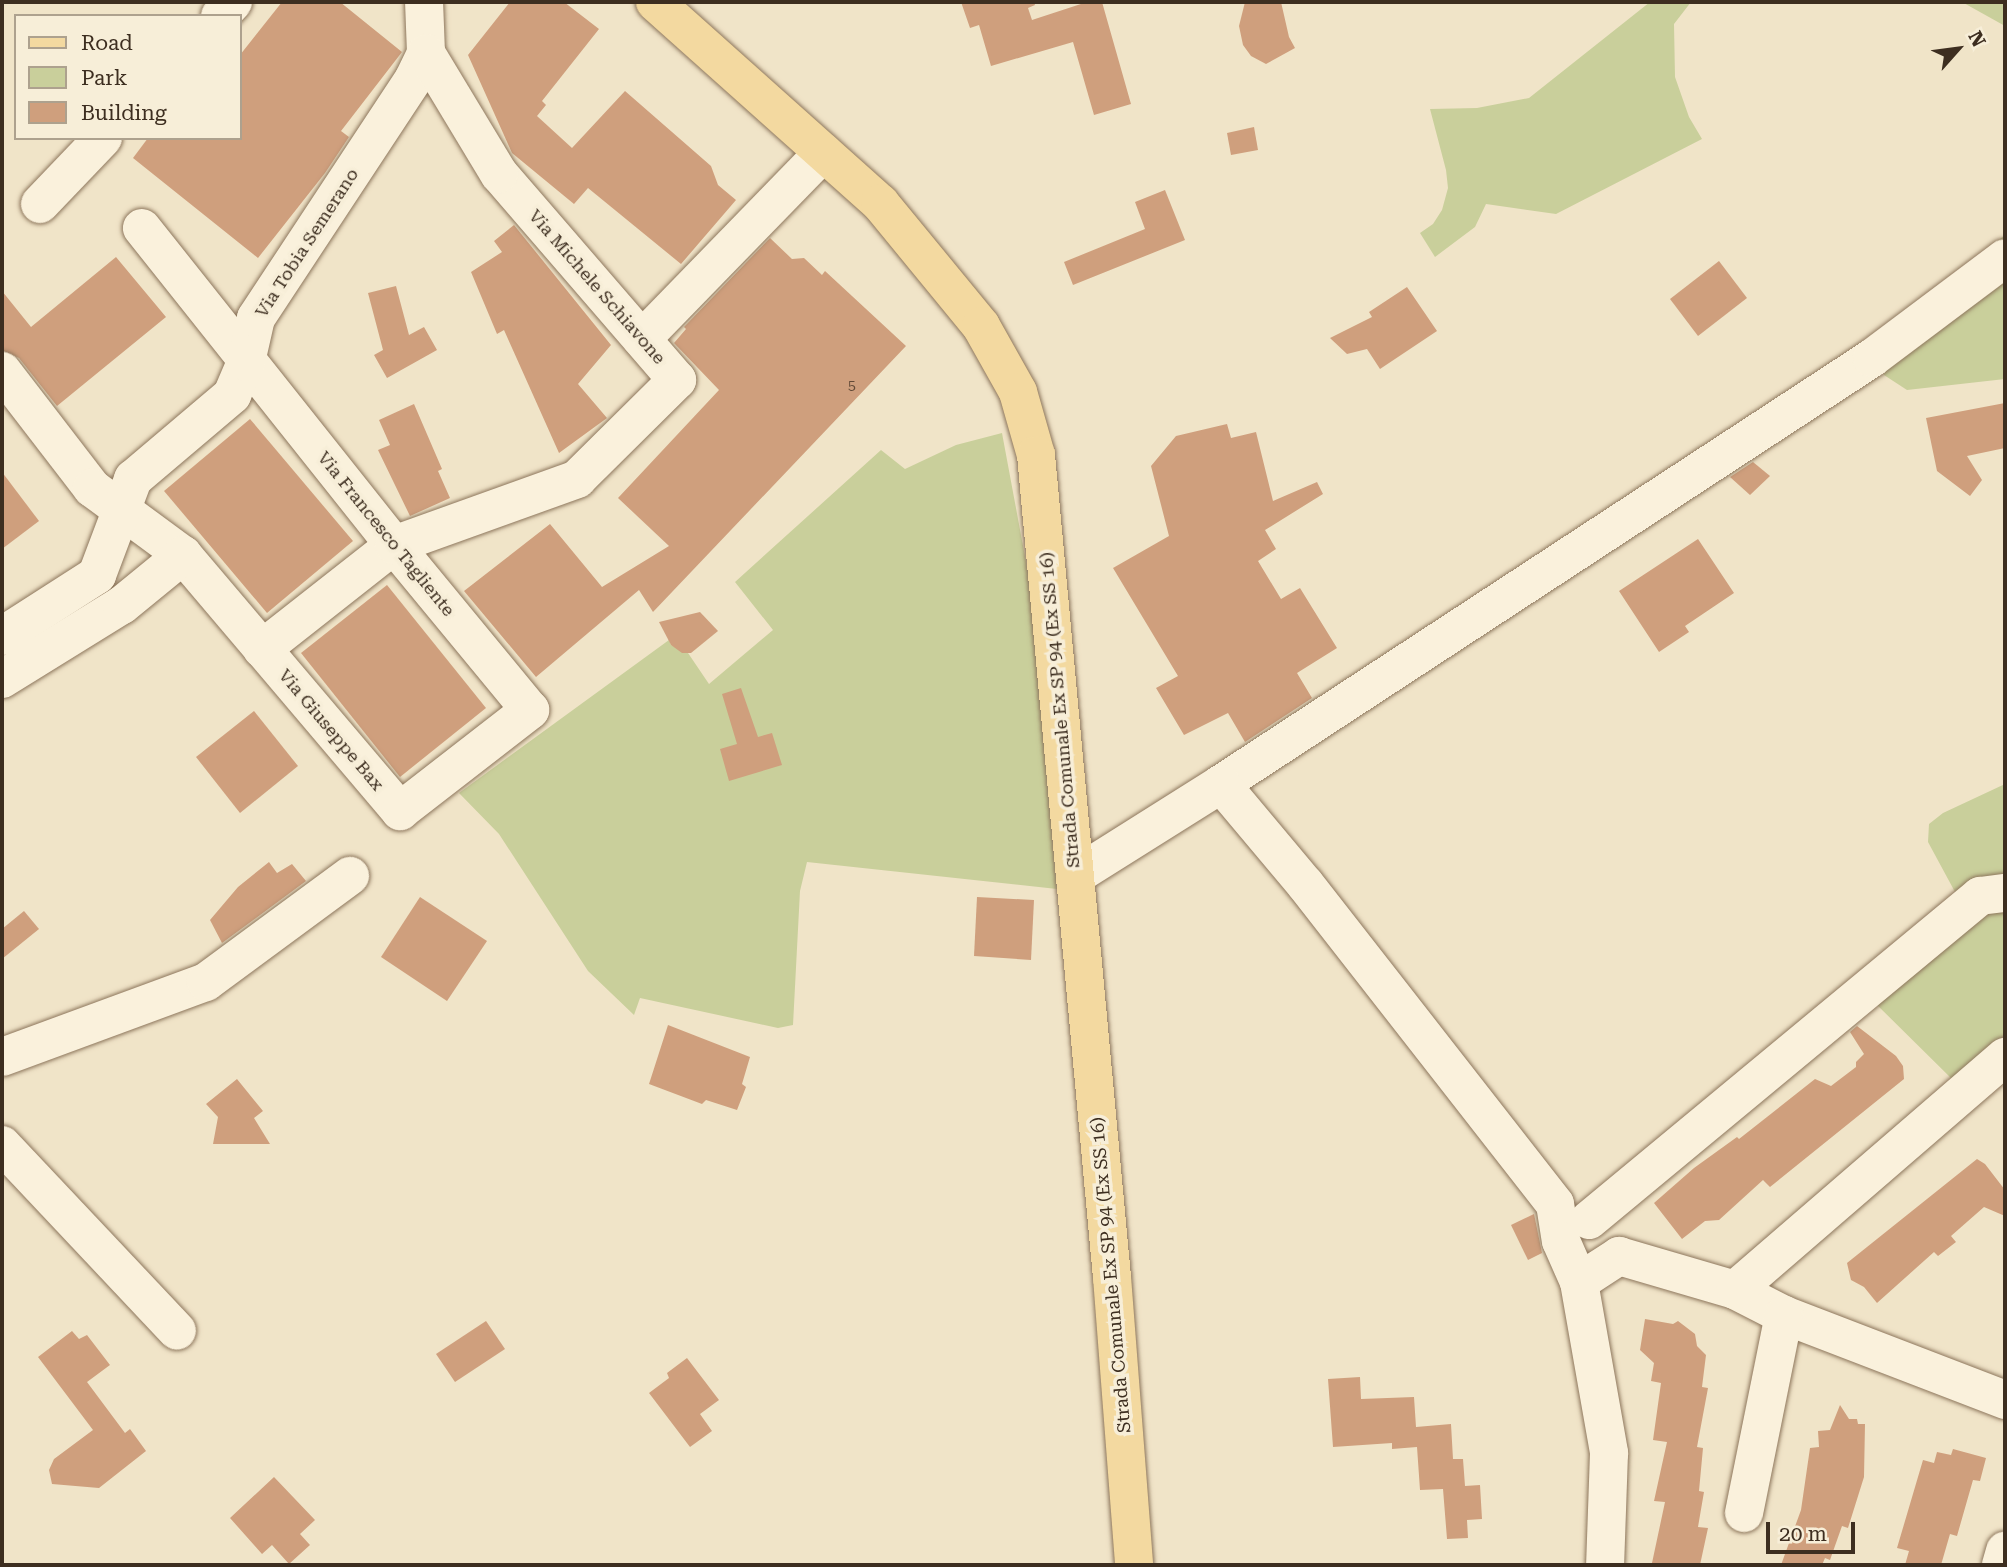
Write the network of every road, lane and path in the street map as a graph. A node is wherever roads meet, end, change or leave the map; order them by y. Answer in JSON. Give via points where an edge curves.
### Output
{"nodes":[{"id":1,"x":655,"y":2,"type":"edge"},
{"id":2,"x":423,"y":5,"type":"edge"},
{"id":3,"x":426,"y":53,"type":"junction"},
{"id":4,"x":101,"y":140,"type":"edge"},
{"id":5,"x":823,"y":153,"type":"junction"},
{"id":6,"x":40,"y":204,"type":"dead end"},
{"id":7,"x":142,"y":228,"type":"dead end"},
{"id":8,"x":2005,"y":258,"type":"edge"},
{"id":9,"x":642,"y":339,"type":"junction"},
{"id":10,"x":246,"y":362,"type":"junction"},
{"id":11,"x":2,"y":371,"type":"edge"},
{"id":12,"x":123,"y":509,"type":"junction"},
{"id":13,"x":394,"y":545,"type":"junction"},
{"id":14,"x":183,"y":555,"type":"junction"},
{"id":15,"x":2,"y":636,"type":"edge"},
{"id":16,"x":262,"y":649,"type":"junction"},
{"id":17,"x":2,"y":679,"type":"edge"},
{"id":18,"x":1220,"y":784,"type":"junction"},
{"id":19,"x":400,"y":811,"type":"joint"},
{"id":20,"x":350,"y":876,"type":"dead end"},
{"id":21,"x":1075,"y":876,"type":"junction"},
{"id":22,"x":2005,"y":893,"type":"edge"},
{"id":23,"x":2,"y":1057,"type":"edge"},
{"id":24,"x":2005,"y":1057,"type":"edge"},
{"id":25,"x":2,"y":1145,"type":"edge"},
{"id":26,"x":1555,"y":1204,"type":"junction"},
{"id":27,"x":1589,"y":1220,"type":"junction"},
{"id":28,"x":1619,"y":1256,"type":"junction"},
{"id":29,"x":1579,"y":1282,"type":"junction"},
{"id":30,"x":1735,"y":1290,"type":"junction"},
{"id":31,"x":1784,"y":1315,"type":"junction"},
{"id":32,"x":177,"y":1331,"type":"dead end"},
{"id":33,"x":2005,"y":1400,"type":"edge"},
{"id":34,"x":1744,"y":1513,"type":"dead end"},
{"id":35,"x":2005,"y":1551,"type":"edge"},
{"id":36,"x":1134,"y":1565,"type":"edge"},
{"id":37,"x":1605,"y":1565,"type":"edge"},
{"id":38,"x":2001,"y":1565,"type":"edge"}],
"edges":[{"from":1,"to":5,"type":"main road","name":"Strada Comunale Ex SP 94 (Ex SS 16)"},
{"from":2,"to":3,"type":"street","name":"Via Tobia Semerano"},
{"from":3,"to":9,"type":"street","name":"Via Michele Schiavone","via":[[499,174]]},
{"from":3,"to":10,"type":"street","name":"Via Tobia Semerano","via":[[256,318]]},
{"from":4,"to":6,"type":"street"},
{"from":5,"to":9,"type":"street"},
{"from":5,"to":21,"type":"main road","name":"Strada Comunale Ex SP 94 (Ex SS 16)","via":[[880,203],[981,326],[1018,392],[1036,455]]},
{"from":7,"to":10,"type":"street","name":"Via Francesco Tagliente"},
{"from":8,"to":18,"type":"street","via":[[1871,358]]},
{"from":9,"to":13,"type":"street","name":"Via Michele Schiavone","via":[[677,380],[577,479]]},
{"from":10,"to":12,"type":"street","name":"Via Tobia Semerano","via":[[232,395],[133,479]]},
{"from":10,"to":13,"type":"street","name":"Via Francesco Tagliente"},
{"from":11,"to":12,"type":"street","name":"Via Giuseppe Bax","via":[[92,488]]},
{"from":12,"to":14,"type":"street","name":"Via Giuseppe Bax"},
{"from":12,"to":15,"type":"street","name":"Via Tobia Semerano","via":[[97,575]]},
{"from":13,"to":16,"type":"street"},
{"from":13,"to":19,"type":"street","name":"Via Francesco Tagliente","via":[[530,710]]},
{"from":14,"to":16,"type":"street","name":"Via Giuseppe Bax"},
{"from":14,"to":17,"type":"street","via":[[122,605]]},
{"from":16,"to":19,"type":"street","name":"Via Giuseppe Bax"},
{"from":18,"to":21,"type":"street"},
{"from":18,"to":26,"type":"street","via":[[1305,884]]},
{"from":20,"to":23,"type":"street","via":[[206,982]]},
{"from":21,"to":36,"type":"main road","name":"Strada Comunale Ex SP 94 (Ex SS 16)"},
{"from":22,"to":27,"type":"street","via":[[1980,896]]},
{"from":24,"to":30,"type":"street"},
{"from":25,"to":32,"type":"street"},
{"from":26,"to":27,"type":"street"},
{"from":26,"to":29,"type":"street","via":[[1561,1241]]},
{"from":27,"to":28,"type":"street"},
{"from":28,"to":29,"type":"street"},
{"from":28,"to":30,"type":"street"},
{"from":29,"to":37,"type":"street","via":[[1609,1452]]},
{"from":30,"to":31,"type":"street"},
{"from":31,"to":33,"type":"street"},
{"from":31,"to":34,"type":"street"},
{"from":35,"to":38,"type":"street"}]}
